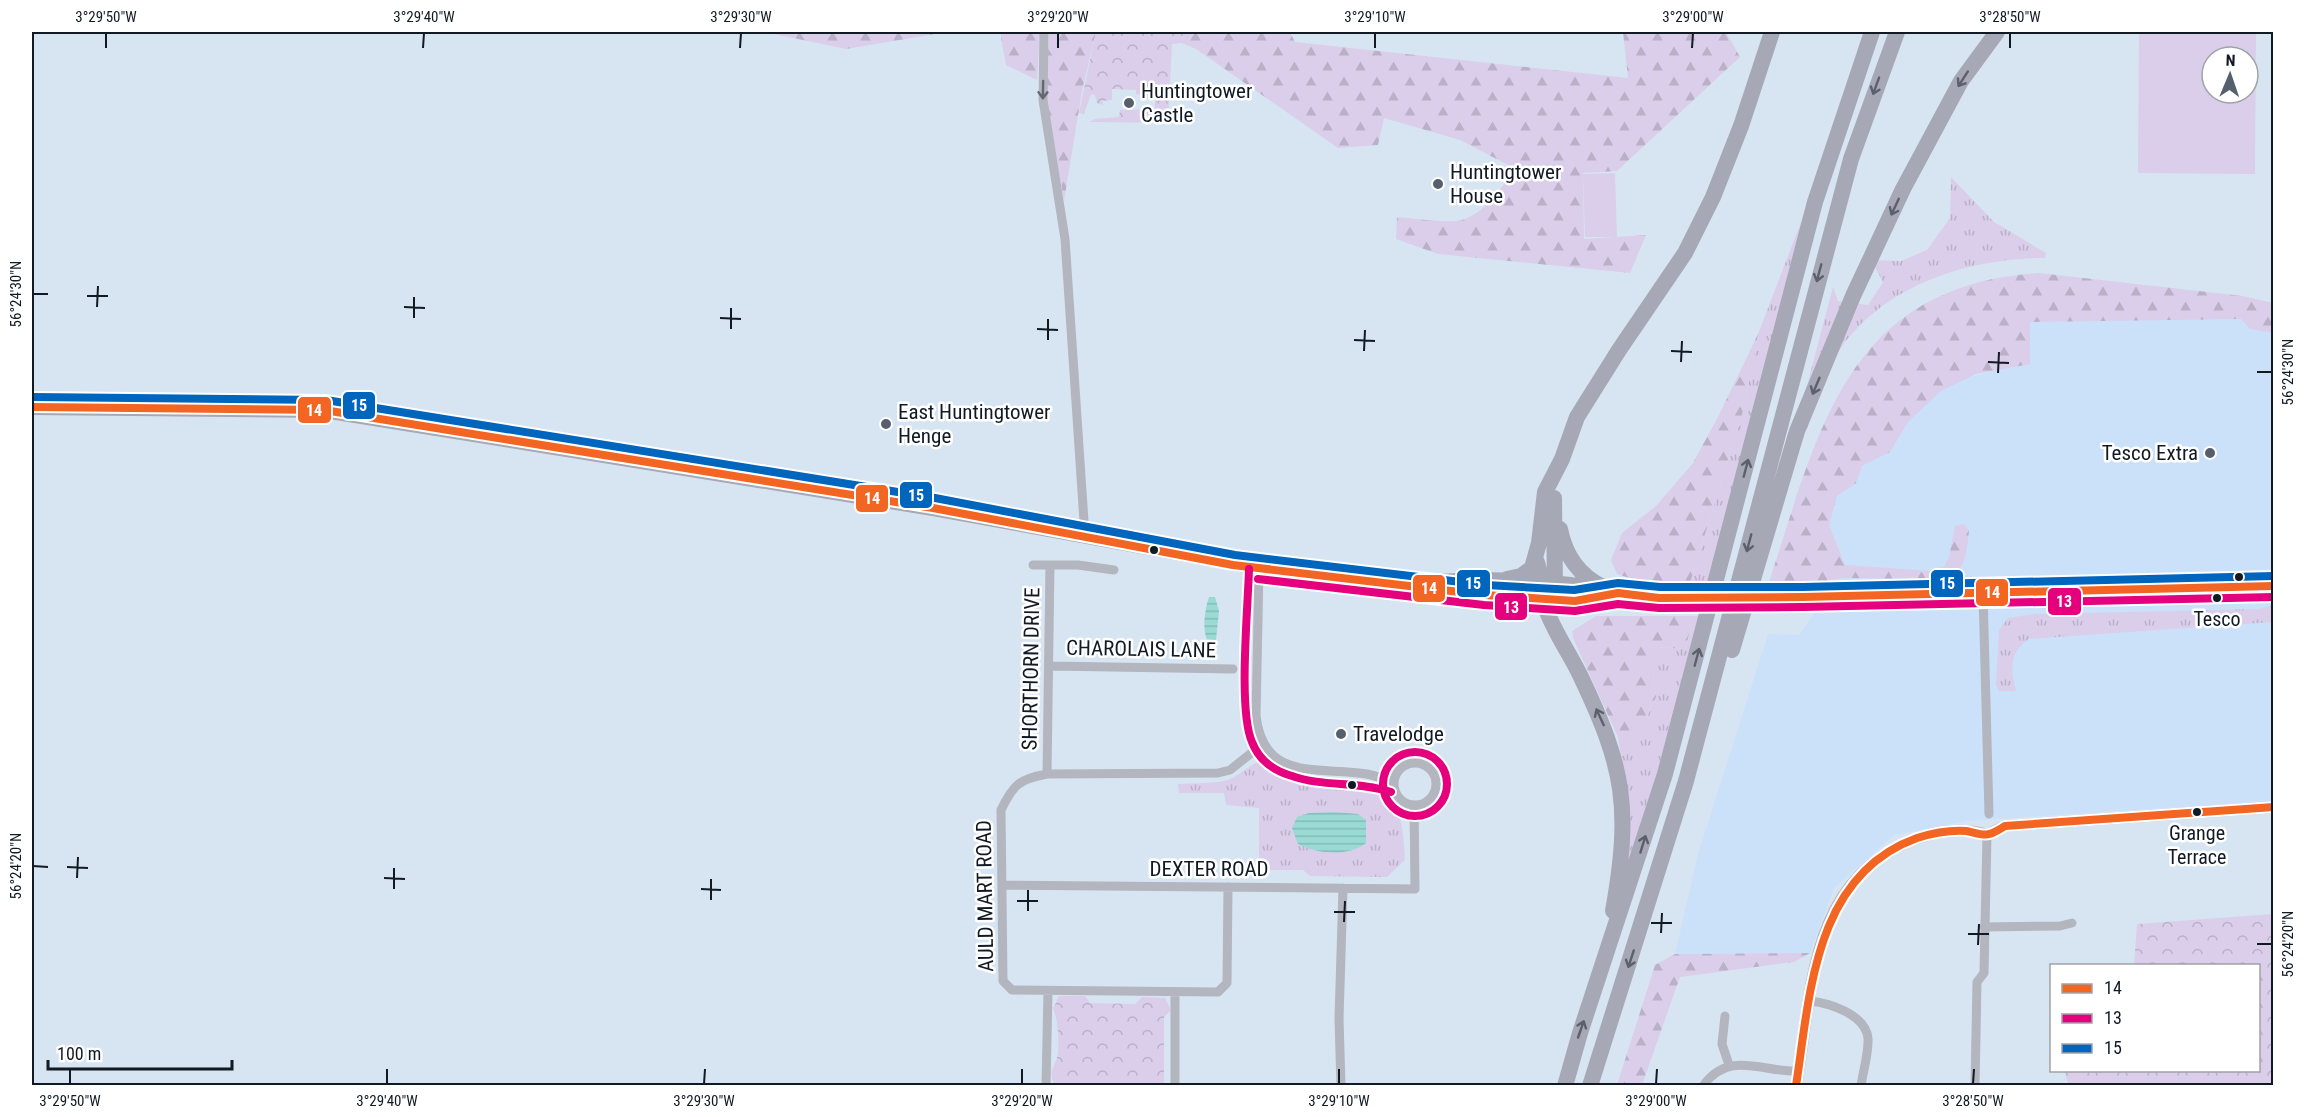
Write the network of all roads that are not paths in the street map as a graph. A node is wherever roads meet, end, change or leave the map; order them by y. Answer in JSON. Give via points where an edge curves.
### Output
{"nodes":[{"id":1,"x":1044,"y":32,"type":"edge"},
{"id":2,"x":1772,"y":32,"type":"edge"},
{"id":3,"x":1872,"y":32,"type":"edge"},
{"id":4,"x":1897,"y":32,"type":"edge"},
{"id":5,"x":1997,"y":32,"type":"edge"},
{"id":6,"x":32,"y":407,"type":"edge"},
{"id":7,"x":1562,"y":459,"type":"junction"},
{"id":8,"x":1553,"y":502,"type":"junction"},
{"id":9,"x":1085,"y":536,"type":"junction"},
{"id":10,"x":1536,"y":560,"type":"junction"},
{"id":11,"x":1033,"y":565,"type":"dead end"},
{"id":12,"x":1050,"y":565,"type":"junction"},
{"id":13,"x":1259,"y":568,"type":"junction"},
{"id":14,"x":1114,"y":570,"type":"dead end"},
{"id":15,"x":1507,"y":579,"type":"junction"},
{"id":16,"x":1548,"y":581,"type":"junction"},
{"id":17,"x":1398,"y":584,"type":"junction"},
{"id":18,"x":2274,"y":586,"type":"edge"},
{"id":19,"x":1618,"y":593,"type":"junction"},
{"id":20,"x":1983,"y":593,"type":"junction"},
{"id":21,"x":1549,"y":599,"type":"junction"},
{"id":22,"x":1050,"y":666,"type":"junction"},
{"id":23,"x":1233,"y":669,"type":"dead end"},
{"id":24,"x":1264,"y":743,"type":"junction"},
{"id":25,"x":1047,"y":774,"type":"junction"},
{"id":26,"x":1686,"y":781,"type":"junction"},
{"id":27,"x":1394,"y":782,"type":"junction"},
{"id":28,"x":1414,"y":805,"type":"junction"},
{"id":29,"x":2274,"y":807,"type":"edge"},
{"id":30,"x":1989,"y":814,"type":"dead end"},
{"id":31,"x":1987,"y":835,"type":"junction"},
{"id":32,"x":1002,"y":885,"type":"junction"},
{"id":33,"x":1228,"y":887,"type":"junction"},
{"id":34,"x":1343,"y":888,"type":"junction"},
{"id":35,"x":2072,"y":923,"type":"dead end"},
{"id":36,"x":1984,"y":927,"type":"junction"},
{"id":37,"x":1603,"y":968,"type":"junction"},
{"id":38,"x":1048,"y":991,"type":"junction"},
{"id":39,"x":1175,"y":992,"type":"junction"},
{"id":40,"x":1810,"y":1001,"type":"junction"},
{"id":41,"x":1725,"y":1016,"type":"dead end"},
{"id":42,"x":1729,"y":1065,"type":"junction"},
{"id":43,"x":1799,"y":1071,"type":"junction"},
{"id":44,"x":1046,"y":1086,"type":"edge"},
{"id":45,"x":1175,"y":1086,"type":"edge"},
{"id":46,"x":1341,"y":1086,"type":"edge"},
{"id":47,"x":1565,"y":1086,"type":"edge"},
{"id":48,"x":1590,"y":1086,"type":"edge"},
{"id":49,"x":1703,"y":1086,"type":"edge"},
{"id":50,"x":1796,"y":1086,"type":"edge"},
{"id":51,"x":1861,"y":1086,"type":"edge"},
{"id":52,"x":1975,"y":1086,"type":"edge"}],
"edges":[{"from":1,"to":9,"type":"street","one_way":true,"via":[[1043,100],[1065,239]]},
{"from":2,"to":7,"type":"highway","via":[[1713,198],[1685,253],[1577,417]]},
{"from":37,"to":3,"type":"highway","one_way":true,"via":[[1668,763],[1815,202]]},
{"from":4,"to":26,"type":"highway","one_way":true,"via":[[1851,159],[1828,239]]},
{"from":5,"to":26,"type":"highway","one_way":true,"via":[[1961,81],[1904,189],[1797,431],[1735,641]]},
{"from":6,"to":9,"type":"highway","via":[[324,410]]},
{"from":7,"to":8,"type":"highway"},
{"from":7,"to":10,"type":"highway","via":[[1545,492]]},
{"from":8,"to":16,"type":"highway"},
{"from":8,"to":19,"type":"highway","via":[[1563,547],[1576,567],[1593,582]]},
{"from":9,"to":13,"type":"highway"},
{"from":10,"to":15,"type":"highway","via":[[1528,573]]},
{"from":10,"to":16,"type":"highway"},
{"from":11,"to":12,"type":"street","name":"SHORTHORN DRIVE"},
{"from":12,"to":14,"type":"street","name":"SHORTHORN DRIVE"},
{"from":12,"to":22,"type":"street","name":"SHORTHORN DRIVE"},
{"from":13,"to":17,"type":"highway"},
{"from":13,"to":24,"type":"street","via":[[1256,716]]},
{"from":15,"to":16,"type":"highway"},
{"from":15,"to":17,"type":"highway"},
{"from":16,"to":19,"type":"highway"},
{"from":16,"to":21,"type":"highway"},
{"from":17,"to":21,"type":"highway"},
{"from":18,"to":20,"type":"highway"},
{"from":19,"to":20,"type":"highway","bridge":true,"via":[[1659,598]]},
{"from":19,"to":21,"type":"highway","via":[[1575,601]]},
{"from":20,"to":30,"type":"street"},
{"from":37,"to":21,"type":"highway","one_way":true,"via":[[1622,860],[1622,793],[1605,727],[1545,606]]},
{"from":22,"to":23,"type":"street","name":"CHAROLAIS LANE"},
{"from":22,"to":25,"type":"street","name":"SHORTHORN DRIVE"},
{"from":24,"to":25,"type":"street","name":"AULD MART ROAD","via":[[1230,770],[1218,773]]},
{"from":24,"to":27,"type":"street","via":[[1282,762],[1295,768],[1366,774]]},
{"from":25,"to":32,"type":"street","name":"AULD MART ROAD","via":[[1030,777],[1012,788],[1001,810]]},
{"from":26,"to":48,"type":"highway","one_way":true},
{"from":27,"to":28,"type":"street","via":[[1397,795]]},
{"from":27,"to":28,"type":"street","via":[[1404,765],[1417,762],[1430,768],[1436,780],[1435,793],[1426,802]]},
{"from":28,"to":34,"type":"street","name":"DEXTER ROAD","via":[[1415,889]]},
{"from":29,"to":31,"type":"street","via":[[2005,825]]},
{"from":31,"to":36,"type":"street"},
{"from":31,"to":40,"type":"street","via":[[1973,830],[1920,837],[1885,853],[1853,880],[1824,930]]},
{"from":32,"to":33,"type":"street","name":"DEXTER ROAD"},
{"from":32,"to":38,"type":"street","name":"AULD MART ROAD","via":[[1003,981],[1012,990]]},
{"from":33,"to":34,"type":"street","name":"DEXTER ROAD"},
{"from":33,"to":39,"type":"street","name":"AULD MART ROAD","via":[[1227,982],[1218,992]]},
{"from":34,"to":46,"type":"street"},
{"from":35,"to":36,"type":"street"},
{"from":36,"to":52,"type":"street","via":[[1984,973],[1977,982]]},
{"from":47,"to":37,"type":"highway","one_way":true},
{"from":38,"to":39,"type":"street","name":"AULD MART ROAD"},
{"from":38,"to":44,"type":"street"},
{"from":39,"to":45,"type":"street"},
{"from":40,"to":43,"type":"street"},
{"from":40,"to":51,"type":"street","via":[[1843,1010],[1865,1030],[1868,1038]]},
{"from":41,"to":42,"type":"street","via":[[1722,1044]]},
{"from":42,"to":43,"type":"street"},
{"from":42,"to":49,"type":"street","via":[[1714,1073]]},
{"from":43,"to":50,"type":"street"}]}
